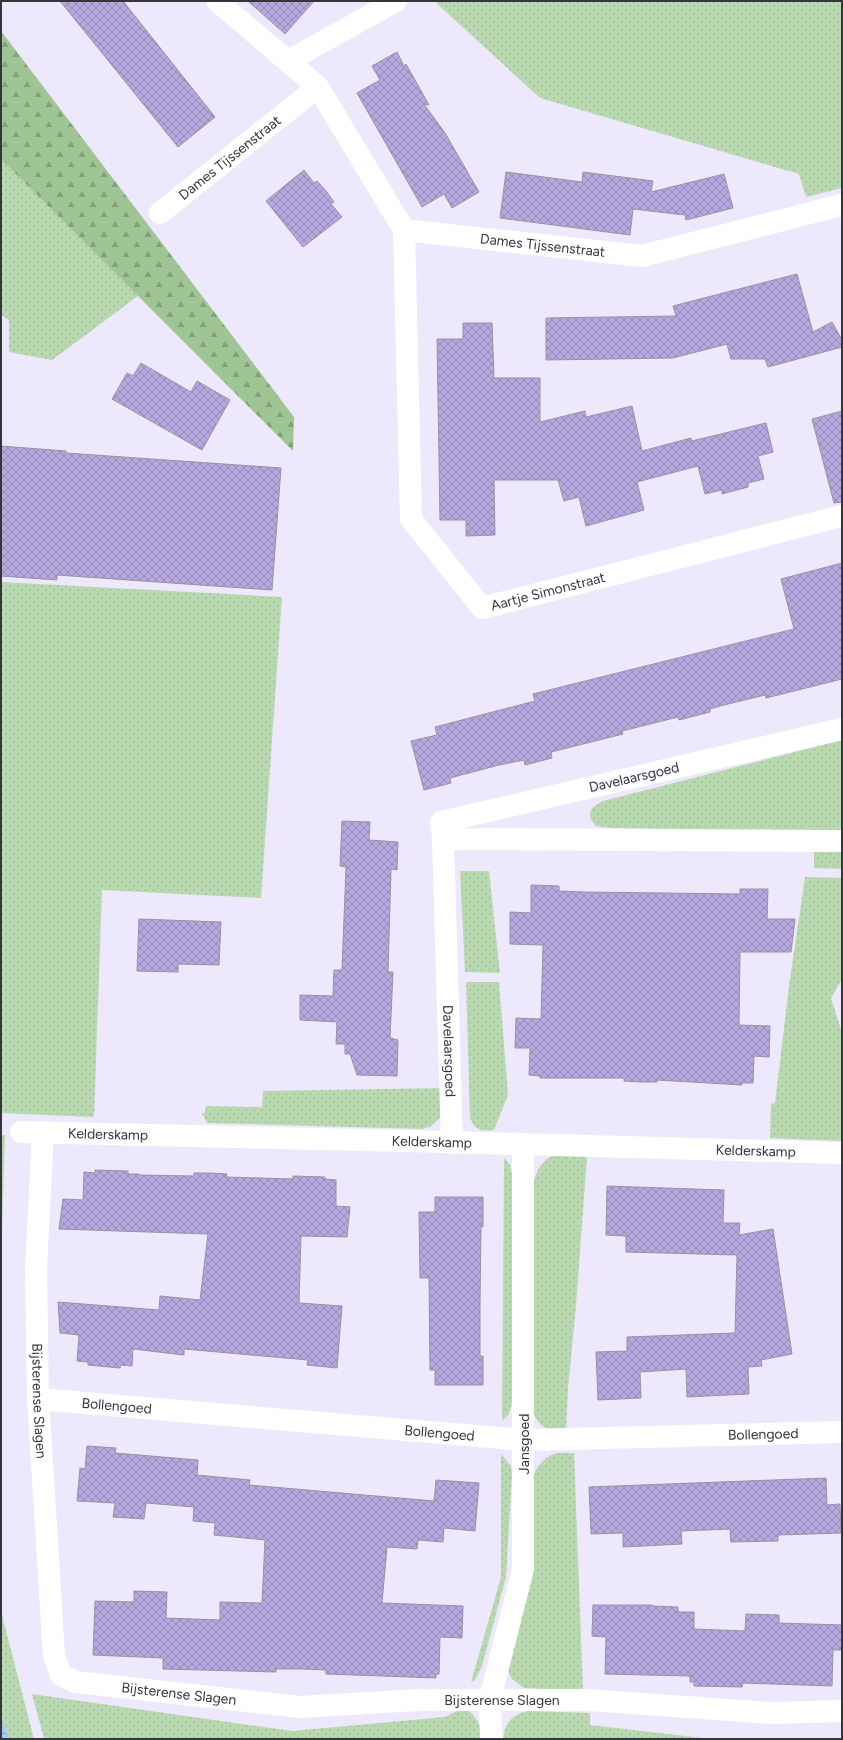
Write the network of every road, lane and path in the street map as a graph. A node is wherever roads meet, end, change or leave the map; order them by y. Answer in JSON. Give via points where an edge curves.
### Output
{"nodes":[{"id":1,"x":216,"y":1,"type":"edge"},
{"id":2,"x":396,"y":1,"type":"edge"},
{"id":3,"x":288,"y":61,"type":"junction"},
{"id":4,"x":318,"y":87,"type":"junction"},
{"id":5,"x":842,"y":205,"type":"edge"},
{"id":6,"x":160,"y":213,"type":"dead end"},
{"id":7,"x":404,"y":230,"type":"junction"},
{"id":8,"x":842,"y":516,"type":"edge"},
{"id":9,"x":842,"y":729,"type":"edge"},
{"id":10,"x":443,"y":839,"type":"junction"},
{"id":11,"x":842,"y":841,"type":"edge"},
{"id":12,"x":21,"y":1132,"type":"dead end"},
{"id":13,"x":43,"y":1132,"type":"junction"},
{"id":14,"x":452,"y":1143,"type":"junction"},
{"id":15,"x":523,"y":1145,"type":"junction"},
{"id":16,"x":842,"y":1153,"type":"edge"},
{"id":17,"x":38,"y":1399,"type":"junction"},
{"id":18,"x":842,"y":1432,"type":"edge"},
{"id":19,"x":524,"y":1440,"type":"junction"},
{"id":20,"x":490,"y":1699,"type":"junction"},
{"id":21,"x":842,"y":1711,"type":"edge"},
{"id":22,"x":491,"y":1739,"type":"edge"}],
"edges":[{"from":1,"to":3,"type":"street"},
{"from":2,"to":3,"type":"street"},
{"from":3,"to":4,"type":"street"},
{"from":4,"to":6,"type":"street","name":"Dames Tijssenstraat"},
{"from":4,"to":7,"type":"street"},
{"from":5,"to":7,"type":"street","name":"Dames Tijssenstraat","via":[[642,256]]},
{"from":7,"to":8,"type":"street","name":"Aartje Simonstraat","via":[[411,519],[482,608]]},
{"from":9,"to":10,"type":"street","name":"Davelaarsgoed","via":[[442,822]]},
{"from":10,"to":11,"type":"street"},
{"from":10,"to":14,"type":"street","name":"Davelaarsgoed"},
{"from":12,"to":13,"type":"street","name":"Kelderskamp"},
{"from":13,"to":14,"type":"street","name":"Kelderskamp"},
{"from":13,"to":17,"type":"street","name":"Bijsterense Slagen","via":[[36,1268]]},
{"from":14,"to":15,"type":"street","name":"Kelderskamp"},
{"from":15,"to":16,"type":"street","name":"Kelderskamp"},
{"from":15,"to":19,"type":"street","name":"Jansgoed"},
{"from":17,"to":19,"type":"street","name":"Bollengoed"},
{"from":17,"to":20,"type":"street","name":"Bijsterense Slagen","via":[[54,1656],[61,1675],[76,1682],[300,1707],[418,1700]]},
{"from":18,"to":19,"type":"street","name":"Bollengoed"},
{"from":19,"to":20,"type":"street","name":"Jansgoed","via":[[523,1569]]},
{"from":20,"to":21,"type":"street","name":"Bijsterense Slagen","via":[[588,1700],[772,1713]]},
{"from":20,"to":22,"type":"street","name":"Jansgoed"}]}
